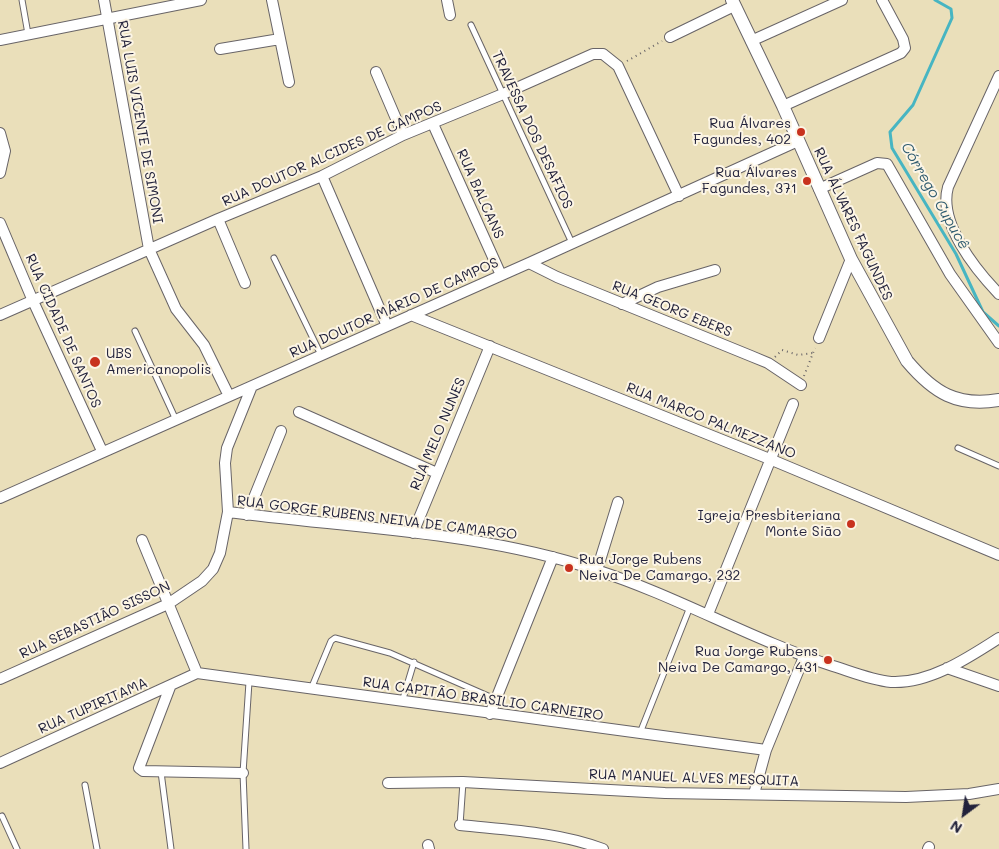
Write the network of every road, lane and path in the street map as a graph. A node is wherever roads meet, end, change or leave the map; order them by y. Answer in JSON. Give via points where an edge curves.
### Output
{"nodes":[{"id":1,"x":22,"y":0,"type":"edge"},
{"id":2,"x":104,"y":0,"type":"edge"},
{"id":3,"x":201,"y":0,"type":"edge"},
{"id":4,"x":272,"y":0,"type":"edge"},
{"id":5,"x":447,"y":0,"type":"edge"},
{"id":6,"x":842,"y":0,"type":"edge"},
{"id":7,"x":882,"y":0,"type":"edge"},
{"id":8,"x":176,"y":3,"type":"edge"},
{"id":9,"x":733,"y":3,"type":"edge"},
{"id":10,"x":450,"y":15,"type":"dead end"},
{"id":11,"x":108,"y":20,"type":"junction"},
{"id":12,"x":471,"y":25,"type":"dead end"},
{"id":13,"x":28,"y":34,"type":"junction"},
{"id":14,"x":670,"y":37,"type":"joint"},
{"id":15,"x":280,"y":39,"type":"junction"},
{"id":16,"x":0,"y":41,"type":"edge"},
{"id":17,"x":752,"y":41,"type":"junction"},
{"id":18,"x":220,"y":49,"type":"dead end"},
{"id":19,"x":618,"y":66,"type":"junction"},
{"id":20,"x":376,"y":72,"type":"dead end"},
{"id":21,"x":999,"y":76,"type":"edge"},
{"id":22,"x":289,"y":82,"type":"dead end"},
{"id":23,"x":504,"y":94,"type":"junction"},
{"id":24,"x":783,"y":106,"type":"junction"},
{"id":25,"x":433,"y":124,"type":"junction"},
{"id":26,"x":0,"y":133,"type":"edge"},
{"id":27,"x":403,"y":135,"type":"junction"},
{"id":28,"x":798,"y":141,"type":"junction"},
{"id":29,"x":0,"y":173,"type":"edge"},
{"id":30,"x":322,"y":176,"type":"junction"},
{"id":31,"x":819,"y":189,"type":"junction"},
{"id":32,"x":679,"y":196,"type":"junction"},
{"id":33,"x":218,"y":218,"type":"junction"},
{"id":34,"x":0,"y":223,"type":"edge"},
{"id":35,"x":572,"y":243,"type":"junction"},
{"id":36,"x":149,"y":249,"type":"junction"},
{"id":37,"x":274,"y":258,"type":"dead end"},
{"id":38,"x":851,"y":258,"type":"junction"},
{"id":39,"x":529,"y":263,"type":"junction"},
{"id":40,"x":715,"y":270,"type":"dead end"},
{"id":41,"x":501,"y":275,"type":"junction"},
{"id":42,"x":245,"y":283,"type":"dead end"},
{"id":43,"x":999,"y":294,"type":"edge"},
{"id":44,"x":32,"y":301,"type":"junction"},
{"id":45,"x":622,"y":304,"type":"junction"},
{"id":46,"x":411,"y":315,"type":"junction"},
{"id":47,"x":0,"y":316,"type":"edge"},
{"id":48,"x":386,"y":326,"type":"junction"},
{"id":49,"x":135,"y":332,"type":"dead end"},
{"id":50,"x":819,"y":338,"type":"joint"},
{"id":51,"x":999,"y":343,"type":"edge"},
{"id":52,"x":490,"y":346,"type":"junction"},
{"id":53,"x":813,"y":353,"type":"junction"},
{"id":54,"x":321,"y":355,"type":"junction"},
{"id":55,"x":768,"y":363,"type":"junction"},
{"id":56,"x":800,"y":385,"type":"joint"},
{"id":57,"x":252,"y":386,"type":"junction"},
{"id":58,"x":229,"y":396,"type":"junction"},
{"id":59,"x":999,"y":400,"type":"edge"},
{"id":60,"x":793,"y":404,"type":"dead end"},
{"id":61,"x":299,"y":412,"type":"dead end"},
{"id":62,"x":176,"y":420,"type":"junction"},
{"id":63,"x":281,"y":431,"type":"dead end"},
{"id":64,"x":958,"y":448,"type":"dead end"},
{"id":65,"x":102,"y":450,"type":"junction"},
{"id":66,"x":772,"y":460,"type":"junction"},
{"id":67,"x":999,"y":466,"type":"edge"},
{"id":68,"x":437,"y":473,"type":"junction"},
{"id":69,"x":0,"y":498,"type":"edge"},
{"id":70,"x":618,"y":502,"type":"dead end"},
{"id":71,"x":228,"y":512,"type":"junction"},
{"id":72,"x":247,"y":515,"type":"junction"},
{"id":73,"x":413,"y":533,"type":"junction"},
{"id":74,"x":142,"y":540,"type":"dead end"},
{"id":75,"x":999,"y":555,"type":"edge"},
{"id":76,"x":553,"y":557,"type":"junction"},
{"id":77,"x":597,"y":570,"type":"junction"},
{"id":78,"x":168,"y":604,"type":"junction"},
{"id":79,"x":690,"y":607,"type":"junction"},
{"id":80,"x":708,"y":614,"type":"junction"},
{"id":81,"x":999,"y":638,"type":"edge"},
{"id":82,"x":804,"y":657,"type":"junction"},
{"id":83,"x":414,"y":662,"type":"junction"},
{"id":84,"x":947,"y":668,"type":"junction"},
{"id":85,"x":197,"y":673,"type":"junction"},
{"id":86,"x":0,"y":679,"type":"edge"},
{"id":87,"x":249,"y":682,"type":"junction"},
{"id":88,"x":999,"y":686,"type":"edge"},
{"id":89,"x":170,"y":687,"type":"junction"},
{"id":90,"x":311,"y":690,"type":"junction"},
{"id":91,"x":495,"y":699,"type":"junction"},
{"id":92,"x":402,"y":702,"type":"junction"},
{"id":93,"x":490,"y":714,"type":"junction"},
{"id":94,"x":640,"y":733,"type":"junction"},
{"id":95,"x":766,"y":750,"type":"junction"},
{"id":96,"x":0,"y":763,"type":"edge"},
{"id":97,"x":161,"y":771,"type":"junction"},
{"id":98,"x":243,"y":773,"type":"junction"},
{"id":99,"x":388,"y":782,"type":"dead end"},
{"id":100,"x":463,"y":782,"type":"junction"},
{"id":101,"x":85,"y":785,"type":"dead end"},
{"id":102,"x":999,"y":789,"type":"edge"},
{"id":103,"x":754,"y":794,"type":"junction"},
{"id":104,"x":2,"y":816,"type":"dead end"},
{"id":105,"x":460,"y":825,"type":"joint"},
{"id":106,"x":17,"y":849,"type":"edge"},
{"id":107,"x":97,"y":849,"type":"edge"},
{"id":108,"x":171,"y":849,"type":"edge"},
{"id":109,"x":246,"y":849,"type":"edge"},
{"id":110,"x":603,"y":849,"type":"edge"}],
"edges":[{"from":1,"to":13,"type":"lane"},
{"from":2,"to":11,"type":"street","name":"RUA LUIS VICENTE DE SIMONI"},
{"from":3,"to":8,"type":"street"},
{"from":4,"to":15,"type":"street"},
{"from":5,"to":10,"type":"street"},
{"from":6,"to":17,"type":"street"},
{"from":7,"to":24,"type":"street","via":[[903,39],[905,48],[901,53]]},
{"from":8,"to":11,"type":"street"},
{"from":9,"to":14,"type":"street"},
{"from":9,"to":17,"type":"street","name":"RUA ÁLVARES FAGUNDES"},
{"from":11,"to":13,"type":"street"},
{"from":11,"to":36,"type":"street","name":"RUA LUIS VICENTE DE SIMONI"},
{"from":12,"to":23,"type":"lane","name":"TRAVESSA DOS DESAFIOS"},
{"from":13,"to":16,"type":"street"},
{"from":14,"to":19,"type":"path"},
{"from":15,"to":18,"type":"street"},
{"from":15,"to":22,"type":"street"},
{"from":17,"to":24,"type":"street","name":"RUA ÁLVARES FAGUNDES"},
{"from":19,"to":23,"type":"street","name":"RUA DOUTOR ALCIDES DE CAMPOS","via":[[603,54],[594,54]]},
{"from":19,"to":32,"type":"street"},
{"from":20,"to":27,"type":"street"},
{"from":21,"to":43,"type":"street","via":[[948,187],[945,202],[946,214],[958,242]]},
{"from":23,"to":25,"type":"street","name":"RUA DOUTOR ALCIDES DE CAMPOS"},
{"from":23,"to":35,"type":"lane","name":"TRAVESSA DOS DESAFIOS"},
{"from":24,"to":28,"type":"street","name":"RUA ÁLVARES FAGUNDES"},
{"from":25,"to":27,"type":"street","name":"RUA DOUTOR ALCIDES DE CAMPOS"},
{"from":25,"to":41,"type":"street","name":"RUA BALCANS"},
{"from":26,"to":29,"type":"street","via":[[5,151]]},
{"from":27,"to":30,"type":"street","name":"RUA DOUTOR ALCIDES DE CAMPOS"},
{"from":28,"to":31,"type":"street","name":"RUA ÁLVARES FAGUNDES"},
{"from":28,"to":32,"type":"street","name":"RUA DOUTOR MÁRIO DE CAMPOS"},
{"from":30,"to":33,"type":"street","name":"RUA DOUTOR ALCIDES DE CAMPOS"},
{"from":30,"to":48,"type":"street"},
{"from":31,"to":38,"type":"street","name":"RUA ÁLVARES FAGUNDES"},
{"from":31,"to":51,"type":"street","via":[[877,163],[887,164],[950,274]]},
{"from":32,"to":35,"type":"street","name":"RUA DOUTOR MÁRIO DE CAMPOS"},
{"from":33,"to":36,"type":"street","name":"RUA DOUTOR ALCIDES DE CAMPOS"},
{"from":33,"to":42,"type":"street"},
{"from":34,"to":44,"type":"street","name":"RUA CIDADE DE SANTOS"},
{"from":35,"to":39,"type":"street","name":"RUA DOUTOR MÁRIO DE CAMPOS"},
{"from":36,"to":44,"type":"street","name":"RUA DOUTOR ALCIDES DE CAMPOS"},
{"from":36,"to":58,"type":"street","name":"RUA LUIS VICENTE DE SIMONI","via":[[176,309],[204,345]]},
{"from":37,"to":54,"type":"lane"},
{"from":38,"to":50,"type":"street"},
{"from":38,"to":59,"type":"street","name":"RUA ÁLVARES FAGUNDES","via":[[878,312],[919,376],[933,388],[963,402]]},
{"from":39,"to":41,"type":"street","name":"RUA DOUTOR MÁRIO DE CAMPOS"},
{"from":39,"to":45,"type":"street","name":"RUA GEORG EBERS"},
{"from":40,"to":45,"type":"street","via":[[658,287]]},
{"from":41,"to":46,"type":"street","name":"RUA DOUTOR MÁRIO DE CAMPOS"},
{"from":44,"to":47,"type":"street","name":"RUA DOUTOR ALCIDES DE CAMPOS"},
{"from":44,"to":65,"type":"street","name":"RUA CIDADE DE SANTOS"},
{"from":45,"to":55,"type":"street","name":"RUA GEORG EBERS"},
{"from":46,"to":48,"type":"street","name":"RUA DOUTOR MÁRIO DE CAMPOS"},
{"from":46,"to":52,"type":"street","name":"RUA MARCO PALMEZZANO"},
{"from":48,"to":54,"type":"street","name":"RUA DOUTOR MÁRIO DE CAMPOS"},
{"from":49,"to":62,"type":"lane"},
{"from":50,"to":53,"type":"path"},
{"from":52,"to":66,"type":"street","name":"RUA MARCO PALMEZZANO"},
{"from":52,"to":68,"type":"street","name":"RUA MELO NUNES"},
{"from":53,"to":55,"type":"path","via":[[798,355],[782,350]]},
{"from":53,"to":56,"type":"path"},
{"from":54,"to":57,"type":"street","name":"RUA DOUTOR MÁRIO DE CAMPOS"},
{"from":55,"to":56,"type":"street","name":"RUA GEORG EBERS"},
{"from":57,"to":58,"type":"street","name":"RUA DOUTOR MÁRIO DE CAMPOS"},
{"from":57,"to":71,"type":"street","name":"RUA SEBASTIÃO SISSON","via":[[227,448]]},
{"from":58,"to":62,"type":"street","name":"RUA DOUTOR MÁRIO DE CAMPOS"},
{"from":60,"to":66,"type":"street"},
{"from":61,"to":68,"type":"street"},
{"from":62,"to":65,"type":"street","name":"RUA DOUTOR MÁRIO DE CAMPOS"},
{"from":63,"to":72,"type":"street"},
{"from":64,"to":67,"type":"lane"},
{"from":65,"to":69,"type":"street","name":"RUA DOUTOR MÁRIO DE CAMPOS"},
{"from":66,"to":75,"type":"street","name":"RUA MARCO PALMEZZANO"},
{"from":66,"to":80,"type":"street"},
{"from":68,"to":73,"type":"street","name":"RUA MELO NUNES"},
{"from":70,"to":77,"type":"street"},
{"from":71,"to":72,"type":"street","name":"RUA GORGE RUBENS NEIVA DE CAMARGO"},
{"from":71,"to":78,"type":"street","name":"RUA SEBASTIÃO SISSON","via":[[220,553],[213,569],[202,581]]},
{"from":72,"to":73,"type":"street","name":"RUA GORGE RUBENS NEIVA DE CAMARGO"},
{"from":73,"to":76,"type":"street","name":"RUA GORGE RUBENS NEIVA DE CAMARGO"},
{"from":74,"to":78,"type":"street"},
{"from":76,"to":77,"type":"street","name":"RUA GORGE RUBENS NEIVA DE CAMARGO"},
{"from":76,"to":91,"type":"street"},
{"from":77,"to":79,"type":"street","name":"RUA GORGE RUBENS NEIVA DE CAMARGO"},
{"from":78,"to":85,"type":"street"},
{"from":78,"to":86,"type":"street","name":"RUA SEBASTIÃO SISSON"},
{"from":79,"to":80,"type":"street","name":"RUA GORGE RUBENS NEIVA DE CAMARGO"},
{"from":79,"to":94,"type":"lane"},
{"from":80,"to":82,"type":"street","name":"RUA GORGE RUBENS NEIVA DE CAMARGO"},
{"from":81,"to":84,"type":"street","name":"RUA GORGE RUBENS NEIVA DE CAMARGO"},
{"from":82,"to":84,"type":"street","name":"RUA GORGE RUBENS NEIVA DE CAMARGO","via":[[891,682],[914,680]]},
{"from":82,"to":95,"type":"street"},
{"from":83,"to":90,"type":"lane","via":[[334,638]]},
{"from":83,"to":91,"type":"lane"},
{"from":83,"to":92,"type":"lane"},
{"from":84,"to":88,"type":"street"},
{"from":85,"to":87,"type":"street","name":"RUA CAPITÃO BRASILIO CARNEIRO"},
{"from":85,"to":89,"type":"street","name":"RUA TUPIRITAMA"},
{"from":87,"to":90,"type":"street","name":"RUA CAPITÃO BRASILIO CARNEIRO"},
{"from":87,"to":98,"type":"lane"},
{"from":89,"to":96,"type":"street","name":"RUA TUPIRITAMA"},
{"from":89,"to":97,"type":"street","via":[[138,765],[143,771]]},
{"from":90,"to":92,"type":"street","name":"RUA CAPITÃO BRASILIO CARNEIRO"},
{"from":91,"to":93,"type":"street"},
{"from":92,"to":93,"type":"street","name":"RUA CAPITÃO BRASILIO CARNEIRO"},
{"from":93,"to":94,"type":"street","name":"RUA CAPITÃO BRASILIO CARNEIRO"},
{"from":94,"to":95,"type":"street","name":"RUA CAPITÃO BRASILIO CARNEIRO"},
{"from":95,"to":103,"type":"street"},
{"from":97,"to":98,"type":"street"},
{"from":97,"to":108,"type":"lane"},
{"from":98,"to":109,"type":"lane"},
{"from":99,"to":100,"type":"street","name":"RUA MANUEL ALVES MESQUITA"},
{"from":100,"to":103,"type":"street","name":"RUA MANUEL ALVES MESQUITA","via":[[665,793]]},
{"from":100,"to":105,"type":"lane"},
{"from":101,"to":107,"type":"lane"},
{"from":102,"to":103,"type":"street","name":"RUA MANUEL ALVES MESQUITA","via":[[906,797]]},
{"from":104,"to":106,"type":"lane"},
{"from":105,"to":110,"type":"street","via":[[542,834],[586,842]]}]}
